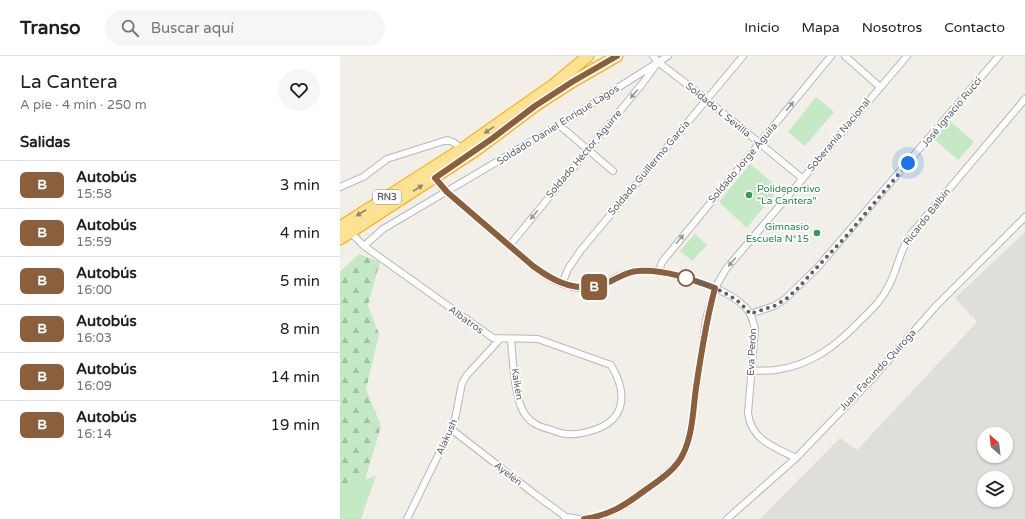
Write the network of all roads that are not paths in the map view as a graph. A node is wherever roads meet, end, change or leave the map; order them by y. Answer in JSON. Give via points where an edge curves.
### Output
{"nodes":[{"id":1,"x":588,"y":56,"type":"edge"},
{"id":2,"x":617,"y":56,"type":"edge"},
{"id":3,"x":654,"y":56,"type":"edge"},
{"id":4,"x":668,"y":56,"type":"edge"},
{"id":5,"x":743,"y":56,"type":"edge"},
{"id":6,"x":831,"y":56,"type":"edge"},
{"id":7,"x":845,"y":56,"type":"edge"},
{"id":8,"x":907,"y":56,"type":"edge"},
{"id":9,"x":999,"y":56,"type":"edge"},
{"id":10,"x":658,"y":62,"type":"junction"},
{"id":11,"x":880,"y":87,"type":"junction"},
{"id":12,"x":706,"y":99,"type":"junction"},
{"id":13,"x":1025,"y":100,"type":"edge"},
{"id":14,"x":559,"y":125,"type":"junction"},
{"id":15,"x":759,"y":144,"type":"junction"},
{"id":16,"x":462,"y":149,"type":"junction"},
{"id":17,"x":588,"y":149,"type":"junction"},
{"id":18,"x":613,"y":171,"type":"dead end"},
{"id":19,"x":432,"y":174,"type":"junction"},
{"id":20,"x":803,"y":179,"type":"junction"},
{"id":21,"x":340,"y":187,"type":"edge"},
{"id":22,"x":447,"y":192,"type":"junction"},
{"id":23,"x":1025,"y":217,"type":"edge"},
{"id":24,"x":345,"y":228,"type":"edge"},
{"id":25,"x":340,"y":239,"type":"edge"},
{"id":26,"x":364,"y":246,"type":"junction"},
{"id":27,"x":509,"y":246,"type":"junction"},
{"id":28,"x":659,"y":271,"type":"junction"},
{"id":29,"x":562,"y":284,"type":"junction"},
{"id":30,"x":715,"y":288,"type":"junction"},
{"id":31,"x":750,"y":314,"type":"junction"},
{"id":32,"x":500,"y":339,"type":"junction"},
{"id":33,"x":511,"y":340,"type":"junction"},
{"id":34,"x":611,"y":365,"type":"joint"},
{"id":35,"x":752,"y":371,"type":"junction"},
{"id":36,"x":451,"y":429,"type":"junction"},
{"id":37,"x":796,"y":458,"type":"junction"},
{"id":38,"x":565,"y":518,"type":"edge"},
{"id":39,"x":407,"y":519,"type":"edge"},
{"id":40,"x":580,"y":519,"type":"edge"},
{"id":41,"x":584,"y":519,"type":"edge"},
{"id":42,"x":727,"y":519,"type":"edge"}],
"edges":[{"from":1,"to":16,"type":"highway","number":"RN3","one_way":true,"via":[[553,85]]},
{"from":2,"to":19,"type":"highway","number":"RN3","via":[[535,106],[481,147]]},
{"from":3,"to":10,"type":"street","name":"Soldado L Sevilla"},
{"from":4,"to":10,"type":"street","name":"Soldado Daniel Enrique Lagos"},
{"from":5,"to":12,"type":"street","name":"Soldado Guillermo García"},
{"from":15,"to":6,"type":"street","name":"Soldado Jorge Águila","one_way":true},
{"from":7,"to":11,"type":"street"},
{"from":8,"to":11,"type":"street","name":"Soberanía Nacional"},
{"from":9,"to":31,"type":"street","name":"José Ignacio Rucci","via":[[817,268],[786,299]]},
{"from":10,"to":12,"type":"street","name":"Soldado L Sevilla"},
{"from":10,"to":14,"type":"street","name":"Soldado Daniel Enrique Lagos"},
{"from":10,"to":17,"type":"street","name":"Soldado Héctor Aguirre","one_way":true},
{"from":11,"to":20,"type":"street","name":"Soberanía Nacional"},
{"from":12,"to":15,"type":"street","name":"Soldado L Sevilla"},
{"from":12,"to":29,"type":"street","name":"Soldado Guillermo García","via":[[581,250],[568,269]]},
{"from":13,"to":35,"type":"street","name":"Ricardo Balbín","via":[[911,234],[904,244],[888,289],[843,339],[822,354],[801,364],[776,370]]},
{"from":14,"to":17,"type":"street"},
{"from":14,"to":22,"type":"street","name":"Soldado Daniel Enrique Lagos"},
{"from":15,"to":20,"type":"street","name":"Soldado L Sevilla"},
{"from":28,"to":15,"type":"street","name":"Soldado Jorge Águila","one_way":true,"via":[[662,262]]},
{"from":16,"to":19,"type":"highway","number":"RN3"},
{"from":16,"to":21,"type":"street","via":[[447,140],[387,159],[362,177]]},
{"from":17,"to":18,"type":"street"},
{"from":17,"to":27,"type":"street","name":"Soldado Héctor Aguirre","one_way":true},
{"from":19,"to":22,"type":"street","name":"Eva Perón"},
{"from":19,"to":24,"type":"highway","number":"RN3"},
{"from":20,"to":30,"type":"street","name":"Soberanía Nacional","one_way":true,"via":[[726,269]]},
{"from":22,"to":26,"type":"street","name":"Soldado Daniel Enrique Lagos","via":[[383,229]]},
{"from":22,"to":27,"type":"street","name":"Eva Perón"},
{"from":23,"to":37,"type":"street","name":"Juan Facundo Quiroga","via":[[936,306],[888,362]]},
{"from":24,"to":25,"type":"highway","number":"RN3"},
{"from":24,"to":26,"type":"street","name":"Albatros"},
{"from":26,"to":32,"type":"street","name":"Albatros","via":[[484,334]]},
{"from":27,"to":29,"type":"street","name":"Eva Perón","via":[[546,276]]},
{"from":28,"to":29,"type":"street","name":"Eva Perón","via":[[636,271],[594,287],[579,288]]},
{"from":28,"to":30,"type":"street","name":"Eva Perón"},
{"from":30,"to":31,"type":"street","name":"Eva Perón","via":[[731,296]]},
{"from":30,"to":41,"type":"street","name":"Soberanía Nacional","via":[[706,319],[690,434],[684,453],[665,475],[625,505],[600,516]]},
{"from":31,"to":35,"type":"street","name":"Eva Perón","via":[[755,329]]},
{"from":32,"to":33,"type":"street","name":"Albatros"},
{"from":32,"to":36,"type":"street","name":"Alakush","via":[[462,383],[456,419]]},
{"from":33,"to":34,"type":"street","name":"Albatros","via":[[538,339]]},
{"from":33,"to":34,"type":"street","name":"Kaikén","via":[[518,399],[523,411],[529,420],[539,427],[567,434],[583,434],[602,428],[618,415],[622,396],[617,375]]},
{"from":35,"to":37,"type":"street","name":"Eva Perón","via":[[749,424],[764,441]]},
{"from":36,"to":38,"type":"street","name":"Ayelén"},
{"from":36,"to":39,"type":"street","name":"Alakush"},
{"from":37,"to":42,"type":"street","name":"Juan Facundo Quiroga"},
{"from":38,"to":40,"type":"street"}]}
